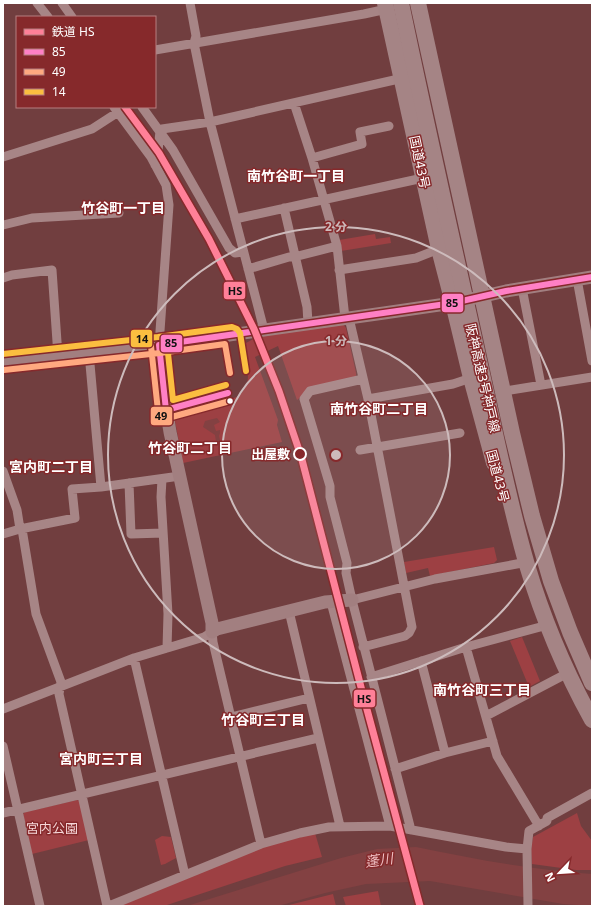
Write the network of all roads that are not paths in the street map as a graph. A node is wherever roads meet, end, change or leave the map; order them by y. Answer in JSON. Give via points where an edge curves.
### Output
{"nodes":[{"id":1,"x":36,"y":3,"type":"edge"},
{"id":2,"x":62,"y":3,"type":"edge"},
{"id":3,"x":190,"y":3,"type":"edge"},
{"id":4,"x":419,"y":3,"type":"edge"},
{"id":5,"x":391,"y":5,"type":"edge"},
{"id":6,"x":70,"y":12,"type":"edge"},
{"id":7,"x":47,"y":16,"type":"edge"},
{"id":8,"x":194,"y":43,"type":"junction"},
{"id":9,"x":156,"y":50,"type":"edge"},
{"id":10,"x":403,"y":78,"type":"junction"},
{"id":11,"x":294,"y":103,"type":"junction"},
{"id":12,"x":143,"y":108,"type":"edge"},
{"id":13,"x":116,"y":110,"type":"edge"},
{"id":14,"x":210,"y":122,"type":"junction"},
{"id":15,"x":389,"y":126,"type":"dead end"},
{"id":16,"x":160,"y":131,"type":"junction"},
{"id":17,"x":3,"y":157,"type":"edge"},
{"id":18,"x":312,"y":158,"type":"junction"},
{"id":19,"x":155,"y":164,"type":"junction"},
{"id":20,"x":424,"y":178,"type":"junction"},
{"id":21,"x":323,"y":200,"type":"junction"},
{"id":22,"x":284,"y":208,"type":"junction"},
{"id":23,"x":119,"y":213,"type":"dead end"},
{"id":24,"x":235,"y":219,"type":"junction"},
{"id":25,"x":3,"y":225,"type":"edge"},
{"id":26,"x":337,"y":246,"type":"junction"},
{"id":27,"x":438,"y":249,"type":"junction"},
{"id":28,"x":243,"y":252,"type":"junction"},
{"id":29,"x":296,"y":257,"type":"junction"},
{"id":30,"x":248,"y":269,"type":"junction"},
{"id":31,"x":339,"y":270,"type":"junction"},
{"id":32,"x":592,"y":276,"type":"edge"},
{"id":33,"x":3,"y":278,"type":"edge"},
{"id":34,"x":576,"y":279,"type":"junction"},
{"id":35,"x":522,"y":288,"type":"junction"},
{"id":36,"x":484,"y":295,"type":"junction"},
{"id":37,"x":453,"y":303,"type":"junction"},
{"id":38,"x":347,"y":318,"type":"junction"},
{"id":39,"x":308,"y":323,"type":"junction"},
{"id":40,"x":264,"y":330,"type":"junction"},
{"id":41,"x":159,"y":345,"type":"junction"},
{"id":42,"x":89,"y":353,"type":"junction"},
{"id":43,"x":58,"y":356,"type":"junction"},
{"id":44,"x":592,"y":361,"type":"edge"},
{"id":45,"x":3,"y":362,"type":"edge"},
{"id":46,"x":592,"y":377,"type":"edge"},
{"id":47,"x":471,"y":378,"type":"junction"},
{"id":48,"x":363,"y":379,"type":"junction"},
{"id":49,"x":541,"y":385,"type":"junction"},
{"id":50,"x":505,"y":391,"type":"junction"},
{"id":51,"x":368,"y":399,"type":"junction"},
{"id":52,"x":460,"y":433,"type":"dead end"},
{"id":53,"x":377,"y":448,"type":"junction"},
{"id":54,"x":360,"y":450,"type":"dead end"},
{"id":55,"x":3,"y":471,"type":"edge"},
{"id":56,"x":180,"y":476,"type":"junction"},
{"id":57,"x":162,"y":479,"type":"junction"},
{"id":58,"x":129,"y":483,"type":"junction"},
{"id":59,"x":101,"y":487,"type":"junction"},
{"id":60,"x":21,"y":529,"type":"junction"},
{"id":61,"x":163,"y":533,"type":"junction"},
{"id":62,"x":3,"y":534,"type":"edge"},
{"id":63,"x":522,"y":562,"type":"junction"},
{"id":64,"x":404,"y":587,"type":"junction"},
{"id":65,"x":352,"y":600,"type":"junction"},
{"id":66,"x":331,"y":602,"type":"junction"},
{"id":67,"x":289,"y":611,"type":"junction"},
{"id":68,"x":544,"y":626,"type":"junction"},
{"id":69,"x":212,"y":632,"type":"junction"},
{"id":70,"x":364,"y":647,"type":"junction"},
{"id":71,"x":466,"y":647,"type":"junction"},
{"id":72,"x":167,"y":648,"type":"junction"},
{"id":73,"x":134,"y":658,"type":"junction"},
{"id":74,"x":421,"y":661,"type":"junction"},
{"id":75,"x":564,"y":675,"type":"junction"},
{"id":76,"x":371,"y":677,"type":"junction"},
{"id":77,"x":592,"y":677,"type":"edge"},
{"id":78,"x":592,"y":683,"type":"edge"},
{"id":79,"x":60,"y":686,"type":"junction"},
{"id":80,"x":309,"y":698,"type":"junction"},
{"id":81,"x":3,"y":709,"type":"edge"},
{"id":82,"x":486,"y":716,"type":"junction"},
{"id":83,"x":230,"y":717,"type":"junction"},
{"id":84,"x":592,"y":720,"type":"edge"},
{"id":85,"x":592,"y":728,"type":"edge"},
{"id":86,"x":318,"y":738,"type":"junction"},
{"id":87,"x":493,"y":741,"type":"junction"},
{"id":88,"x":3,"y":746,"type":"edge"},
{"id":89,"x":445,"y":753,"type":"junction"},
{"id":90,"x":240,"y":757,"type":"junction"},
{"id":91,"x":395,"y":769,"type":"junction"},
{"id":92,"x":162,"y":776,"type":"junction"},
{"id":93,"x":592,"y":793,"type":"edge"},
{"id":94,"x":82,"y":794,"type":"junction"},
{"id":95,"x":18,"y":810,"type":"junction"},
{"id":96,"x":3,"y":813,"type":"edge"},
{"id":97,"x":340,"y":826,"type":"junction"},
{"id":98,"x":390,"y":826,"type":"junction"},
{"id":99,"x":539,"y":826,"type":"junction"},
{"id":100,"x":411,"y":830,"type":"junction"},
{"id":101,"x":261,"y":844,"type":"junction"},
{"id":102,"x":527,"y":849,"type":"junction"},
{"id":103,"x":185,"y":875,"type":"junction"},
{"id":104,"x":528,"y":903,"type":"edge"},
{"id":105,"x":40,"y":906,"type":"edge"},
{"id":106,"x":108,"y":906,"type":"edge"}],
"edges":[{"from":1,"to":7,"type":"street"},
{"from":2,"to":6,"type":"street"},
{"from":3,"to":8,"type":"street","via":[[196,36]]},
{"from":4,"to":36,"type":"highway","name":"国道43号"},
{"from":4,"to":78,"type":"highway","name":"阪神高速3号神戸線","bridge":true,"via":[[532,516],[551,581]]},
{"from":5,"to":8,"type":"street","via":[[364,14]]},
{"from":5,"to":10,"type":"highway","name":"国道43号"},
{"from":5,"to":84,"type":"highway","name":"阪神高速3号神戸線","bridge":true,"via":[[527,565],[556,646]]},
{"from":8,"to":9,"type":"street"},
{"from":8,"to":14,"type":"street"},
{"from":10,"to":11,"type":"street"},
{"from":10,"to":20,"type":"highway","name":"国道43号"},
{"from":11,"to":14,"type":"street"},
{"from":11,"to":18,"type":"street"},
{"from":12,"to":16,"type":"street"},
{"from":13,"to":17,"type":"street","via":[[92,130]]},
{"from":13,"to":19,"type":"street"},
{"from":14,"to":16,"type":"street"},
{"from":14,"to":24,"type":"street"},
{"from":15,"to":18,"type":"street","via":[[360,132],[362,144]]},
{"from":16,"to":19,"type":"street"},
{"from":16,"to":28,"type":"street","via":[[229,248],[235,253]]},
{"from":18,"to":21,"type":"street"},
{"from":19,"to":41,"type":"street","via":[[166,185],[169,205]]},
{"from":20,"to":21,"type":"street"},
{"from":20,"to":27,"type":"highway","name":"国道43号"},
{"from":21,"to":22,"type":"street"},
{"from":21,"to":26,"type":"street"},
{"from":22,"to":24,"type":"street"},
{"from":22,"to":29,"type":"street"},
{"from":23,"to":25,"type":"street","via":[[32,218]]},
{"from":24,"to":28,"type":"street"},
{"from":26,"to":29,"type":"street"},
{"from":26,"to":31,"type":"street"},
{"from":27,"to":31,"type":"street","via":[[416,258]]},
{"from":27,"to":37,"type":"highway","name":"国道43号"},
{"from":28,"to":30,"type":"street"},
{"from":29,"to":30,"type":"street"},
{"from":29,"to":39,"type":"street"},
{"from":30,"to":40,"type":"street"},
{"from":31,"to":38,"type":"street"},
{"from":32,"to":34,"type":"street"},
{"from":33,"to":43,"type":"street","via":[[52,270]]},
{"from":34,"to":35,"type":"street"},
{"from":34,"to":44,"type":"street"},
{"from":35,"to":36,"type":"street"},
{"from":35,"to":49,"type":"street"},
{"from":36,"to":37,"type":"street"},
{"from":36,"to":50,"type":"highway","name":"国道43号"},
{"from":37,"to":38,"type":"street"},
{"from":37,"to":47,"type":"highway","name":"国道43号"},
{"from":38,"to":39,"type":"street"},
{"from":38,"to":48,"type":"street"},
{"from":39,"to":40,"type":"street"},
{"from":40,"to":41,"type":"street"},
{"from":41,"to":42,"type":"street"},
{"from":41,"to":56,"type":"street","via":[[166,410]]},
{"from":42,"to":43,"type":"street"},
{"from":42,"to":59,"type":"street"},
{"from":43,"to":45,"type":"street"},
{"from":46,"to":49,"type":"street"},
{"from":47,"to":51,"type":"street","via":[[454,384]]},
{"from":47,"to":63,"type":"highway","name":"国道43号"},
{"from":48,"to":51,"type":"street"},
{"from":48,"to":65,"type":"street","via":[[310,391],[304,399],[330,486],[330,497],[347,563],[346,573]]},
{"from":49,"to":50,"type":"street"},
{"from":50,"to":77,"type":"highway","name":"国道43号","via":[[543,551],[561,605]]},
{"from":51,"to":53,"type":"street"},
{"from":52,"to":53,"type":"street"},
{"from":53,"to":54,"type":"street"},
{"from":53,"to":64,"type":"street"},
{"from":55,"to":60,"type":"street"},
{"from":56,"to":57,"type":"street"},
{"from":56,"to":69,"type":"street"},
{"from":57,"to":58,"type":"street"},
{"from":57,"to":61,"type":"street"},
{"from":58,"to":59,"type":"street"},
{"from":58,"to":61,"type":"street","via":[[131,534]]},
{"from":59,"to":60,"type":"street","via":[[72,489],[75,518]]},
{"from":60,"to":62,"type":"street"},
{"from":60,"to":79,"type":"street","via":[[36,614],[61,682]]},
{"from":61,"to":72,"type":"street","via":[[168,614]]},
{"from":63,"to":64,"type":"street"},
{"from":63,"to":68,"type":"highway","name":"国道43号"},
{"from":64,"to":65,"type":"street"},
{"from":64,"to":70,"type":"street","via":[[412,627],[409,633]]},
{"from":65,"to":66,"type":"street"},
{"from":65,"to":70,"type":"street"},
{"from":66,"to":67,"type":"street"},
{"from":66,"to":98,"type":"street"},
{"from":67,"to":69,"type":"street"},
{"from":67,"to":80,"type":"street"},
{"from":68,"to":71,"type":"street"},
{"from":68,"to":75,"type":"highway","name":"国道43号"},
{"from":69,"to":72,"type":"street","via":[[204,637]]},
{"from":69,"to":83,"type":"street"},
{"from":70,"to":76,"type":"street"},
{"from":71,"to":74,"type":"street"},
{"from":71,"to":82,"type":"street"},
{"from":72,"to":73,"type":"street"},
{"from":73,"to":79,"type":"street"},
{"from":73,"to":92,"type":"street"},
{"from":74,"to":76,"type":"street"},
{"from":74,"to":89,"type":"street"},
{"from":75,"to":82,"type":"street"},
{"from":75,"to":85,"type":"highway","name":"国道43号"},
{"from":76,"to":91,"type":"street"},
{"from":79,"to":81,"type":"street"},
{"from":79,"to":94,"type":"street","via":[[59,694]]},
{"from":80,"to":83,"type":"street"},
{"from":80,"to":86,"type":"street"},
{"from":82,"to":87,"type":"street"},
{"from":83,"to":90,"type":"street"},
{"from":86,"to":90,"type":"street"},
{"from":86,"to":97,"type":"street"},
{"from":87,"to":89,"type":"street"},
{"from":87,"to":99,"type":"street","via":[[497,756]]},
{"from":88,"to":95,"type":"street"},
{"from":89,"to":91,"type":"street"},
{"from":90,"to":92,"type":"street"},
{"from":90,"to":101,"type":"street"},
{"from":91,"to":100,"type":"street"},
{"from":92,"to":94,"type":"street"},
{"from":92,"to":103,"type":"street"},
{"from":93,"to":99,"type":"street","via":[[547,818],[547,821]]},
{"from":94,"to":95,"type":"street"},
{"from":94,"to":106,"type":"street"},
{"from":95,"to":96,"type":"street"},
{"from":95,"to":105,"type":"street"},
{"from":97,"to":98,"type":"street"},
{"from":97,"to":101,"type":"street","via":[[300,833]]},
{"from":98,"to":100,"type":"street"},
{"from":99,"to":102,"type":"street","via":[[529,831]]},
{"from":100,"to":102,"type":"street"},
{"from":101,"to":103,"type":"street"},
{"from":102,"to":104,"type":"street"},
{"from":103,"to":106,"type":"street"}]}
